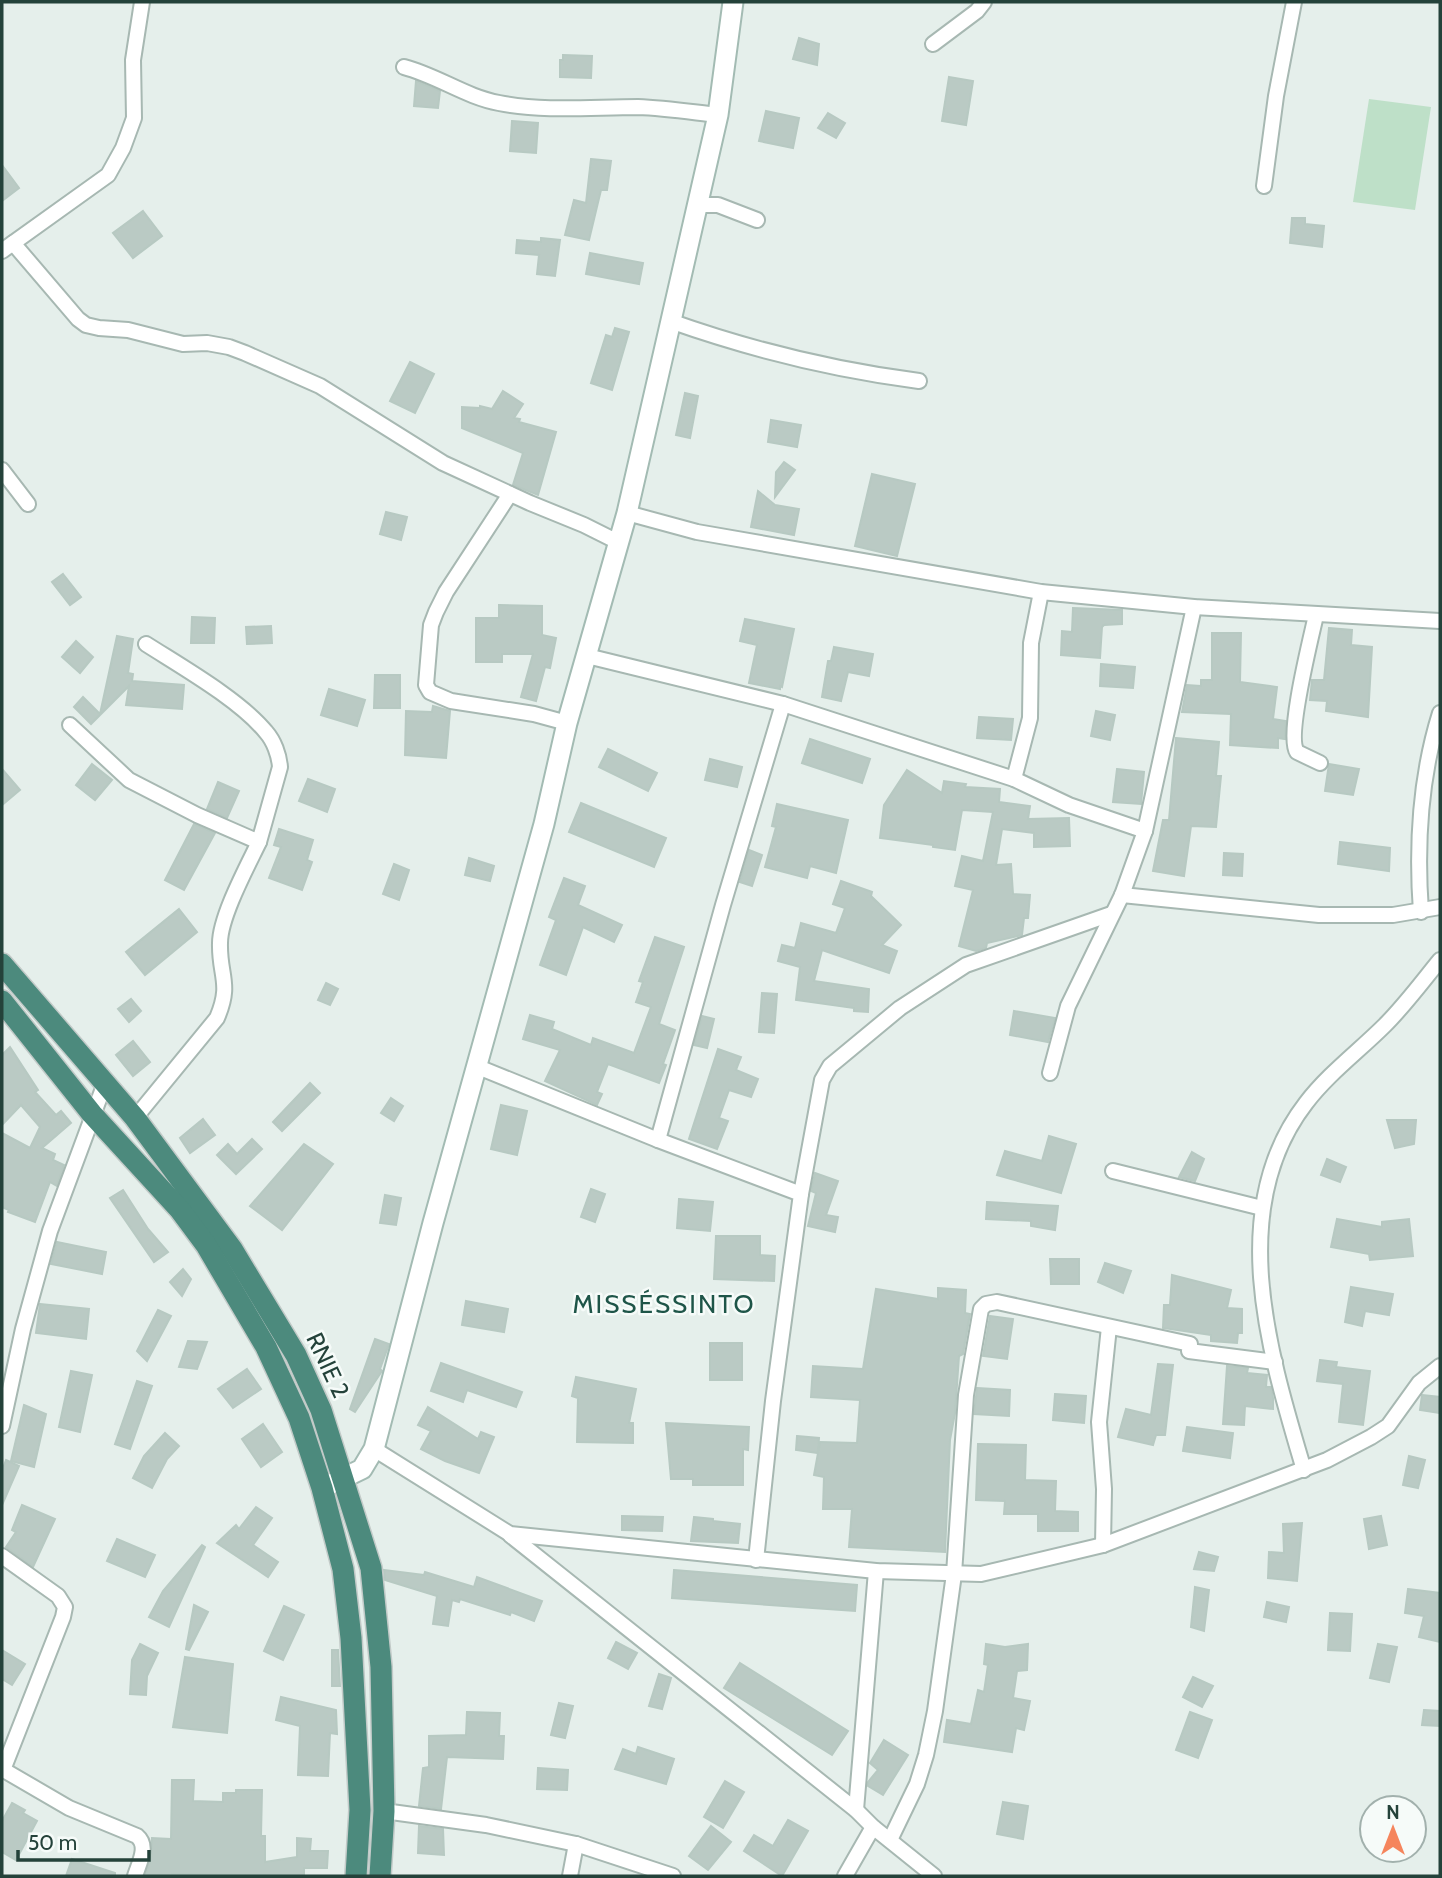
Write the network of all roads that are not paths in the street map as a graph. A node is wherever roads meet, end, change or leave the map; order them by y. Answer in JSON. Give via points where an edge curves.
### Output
{"nodes":[{"id":1,"x":142,"y":2,"type":"edge"},
{"id":2,"x":733,"y":2,"type":"edge"},
{"id":3,"x":984,"y":2,"type":"edge"},
{"id":4,"x":1294,"y":2,"type":"edge"},
{"id":5,"x":933,"y":44,"type":"dead end"},
{"id":6,"x":404,"y":67,"type":"dead end"},
{"id":7,"x":718,"y":115,"type":"junction"},
{"id":8,"x":1264,"y":186,"type":"dead end"},
{"id":9,"x":698,"y":205,"type":"junction"},
{"id":10,"x":757,"y":220,"type":"dead end"},
{"id":11,"x":8,"y":247,"type":"edge"},
{"id":12,"x":670,"y":321,"type":"junction"},
{"id":13,"x":919,"y":381,"type":"dead end"},
{"id":14,"x":2,"y":470,"type":"edge"},
{"id":15,"x":510,"y":494,"type":"junction"},
{"id":16,"x":28,"y":504,"type":"dead end"},
{"id":17,"x":627,"y":513,"type":"junction"},
{"id":18,"x":618,"y":542,"type":"junction"},
{"id":19,"x":1041,"y":592,"type":"junction"},
{"id":20,"x":1194,"y":607,"type":"junction"},
{"id":21,"x":1316,"y":615,"type":"junction"},
{"id":22,"x":1440,"y":621,"type":"edge"},
{"id":23,"x":146,"y":644,"type":"dead end"},
{"id":24,"x":587,"y":656,"type":"junction"},
{"id":25,"x":783,"y":704,"type":"junction"},
{"id":26,"x":1440,"y":713,"type":"edge"},
{"id":27,"x":566,"y":723,"type":"junction"},
{"id":28,"x":70,"y":725,"type":"dead end"},
{"id":29,"x":1320,"y":763,"type":"dead end"},
{"id":30,"x":1014,"y":779,"type":"junction"},
{"id":31,"x":1145,"y":831,"type":"junction"},
{"id":32,"x":259,"y":842,"type":"junction"},
{"id":33,"x":1122,"y":895,"type":"junction"},
{"id":34,"x":1440,"y":907,"type":"edge"},
{"id":35,"x":1421,"y":912,"type":"junction"},
{"id":36,"x":1111,"y":914,"type":"junction"},
{"id":37,"x":1440,"y":960,"type":"edge"},
{"id":38,"x":2,"y":964,"type":"edge"},
{"id":39,"x":2,"y":1001,"type":"edge"},
{"id":40,"x":478,"y":1067,"type":"junction"},
{"id":41,"x":1050,"y":1073,"type":"dead end"},
{"id":42,"x":105,"y":1083,"type":"junction"},
{"id":43,"x":92,"y":1114,"type":"junction"},
{"id":44,"x":135,"y":1118,"type":"junction"},
{"id":45,"x":658,"y":1140,"type":"junction"},
{"id":46,"x":1113,"y":1171,"type":"dead end"},
{"id":47,"x":802,"y":1194,"type":"junction"},
{"id":48,"x":1262,"y":1208,"type":"junction"},
{"id":49,"x":1109,"y":1327,"type":"junction"},
{"id":50,"x":1275,"y":1362,"type":"junction"},
{"id":51,"x":1440,"y":1366,"type":"edge"},
{"id":52,"x":2,"y":1426,"type":"edge"},
{"id":53,"x":374,"y":1448,"type":"junction"},
{"id":54,"x":1304,"y":1470,"type":"junction"},
{"id":55,"x":344,"y":1478,"type":"junction"},
{"id":56,"x":322,"y":1489,"type":"junction"},
{"id":57,"x":510,"y":1534,"type":"junction"},
{"id":58,"x":1103,"y":1545,"type":"junction"},
{"id":59,"x":2,"y":1556,"type":"edge"},
{"id":60,"x":756,"y":1560,"type":"junction"},
{"id":61,"x":876,"y":1571,"type":"junction"},
{"id":62,"x":954,"y":1574,"type":"junction"},
{"id":63,"x":3,"y":1770,"type":"edge"},
{"id":64,"x":856,"y":1810,"type":"junction"},
{"id":65,"x":384,"y":1811,"type":"junction"},
{"id":66,"x":873,"y":1827,"type":"junction"},
{"id":67,"x":890,"y":1840,"type":"junction"},
{"id":68,"x":576,"y":1844,"type":"junction"},
{"id":69,"x":135,"y":1876,"type":"edge"},
{"id":70,"x":356,"y":1876,"type":"edge"},
{"id":71,"x":380,"y":1876,"type":"edge"},
{"id":72,"x":570,"y":1876,"type":"edge"},
{"id":73,"x":673,"y":1876,"type":"edge"},
{"id":74,"x":845,"y":1876,"type":"edge"},
{"id":75,"x":934,"y":1876,"type":"edge"}],
"edges":[{"from":1,"to":11,"type":"street","via":[[133,60],[134,118],[123,148],[108,175]]},
{"from":2,"to":7,"type":"main road"},
{"from":3,"to":5,"type":"street"},
{"from":4,"to":8,"type":"street"},
{"from":6,"to":7,"type":"street","via":[[499,103],[662,108]]},
{"from":7,"to":9,"type":"main road"},
{"from":9,"to":10,"type":"street","via":[[718,205]]},
{"from":9,"to":12,"type":"main road"},
{"from":11,"to":15,"type":"street","via":[[86,325],[183,344],[229,346],[320,386],[425,453]]},
{"from":12,"to":13,"type":"street","via":[[797,360]]},
{"from":12,"to":17,"type":"main road"},
{"from":14,"to":16,"type":"street"},
{"from":15,"to":18,"type":"street"},
{"from":15,"to":27,"type":"street","via":[[436,612],[426,685],[430,692],[450,701]]},
{"from":17,"to":18,"type":"main road"},
{"from":17,"to":19,"type":"street","via":[[697,532]]},
{"from":18,"to":24,"type":"main road"},
{"from":19,"to":20,"type":"street"},
{"from":19,"to":30,"type":"street","via":[[1031,643],[1030,718]]},
{"from":20,"to":21,"type":"street"},
{"from":20,"to":31,"type":"street"},
{"from":21,"to":22,"type":"street"},
{"from":21,"to":29,"type":"street","via":[[1293,740],[1297,752]]},
{"from":23,"to":32,"type":"street","via":[[234,702],[267,733],[280,767]]},
{"from":24,"to":25,"type":"street"},
{"from":24,"to":27,"type":"main road"},
{"from":25,"to":30,"type":"street"},
{"from":25,"to":45,"type":"street"},
{"from":26,"to":35,"type":"street","via":[[1424,774]]},
{"from":27,"to":40,"type":"main road","via":[[544,824]]},
{"from":28,"to":32,"type":"street","via":[[129,780]]},
{"from":30,"to":31,"type":"street","via":[[1069,805]]},
{"from":31,"to":33,"type":"street"},
{"from":32,"to":44,"type":"street","via":[[225,919],[220,941],[224,1001],[217,1018]]},
{"from":33,"to":35,"type":"street","via":[[1319,915]]},
{"from":33,"to":36,"type":"street"},
{"from":34,"to":35,"type":"street"},
{"from":36,"to":41,"type":"street","via":[[1068,1006]]},
{"from":36,"to":47,"type":"street","via":[[966,965],[900,1008],[830,1066],[822,1080]]},
{"from":37,"to":48,"type":"street","via":[[1386,1024],[1297,1115],[1273,1166]]},
{"from":38,"to":42,"type":"highway","name":"RNIE 2","number":"RNIE 2"},
{"from":39,"to":43,"type":"highway","name":"RNIE 2","number":"RNIE 2"},
{"from":40,"to":45,"type":"street"},
{"from":40,"to":53,"type":"main road"},
{"from":42,"to":43,"type":"street"},
{"from":42,"to":44,"type":"highway","name":"RNIE 2","number":"RNIE 2"},
{"from":43,"to":52,"type":"street","via":[[50,1231]]},
{"from":43,"to":56,"type":"highway","name":"RNIE 2","number":"RNIE 2","via":[[206,1245],[267,1347],[299,1418]]},
{"from":44,"to":55,"type":"highway","name":"RNIE 2","number":"RNIE 2","via":[[232,1249],[285,1335],[321,1410]]},
{"from":45,"to":47,"type":"street"},
{"from":46,"to":48,"type":"street"},
{"from":47,"to":60,"type":"street"},
{"from":48,"to":50,"type":"street","via":[[1259,1253]]},
{"from":49,"to":50,"type":"street","via":[[1190,1344],[1189,1351]]},
{"from":49,"to":58,"type":"street","via":[[1099,1422]]},
{"from":49,"to":62,"type":"street","via":[[997,1302],[981,1309],[966,1395]]},
{"from":50,"to":54,"type":"street"},
{"from":51,"to":54,"type":"street","via":[[1419,1382],[1388,1426]]},
{"from":53,"to":55,"type":"main road","via":[[362,1469]]},
{"from":53,"to":57,"type":"street"},
{"from":54,"to":58,"type":"street"},
{"from":55,"to":56,"type":"main road"},
{"from":55,"to":65,"type":"highway","name":"RNIE 2","number":"RNIE 2","via":[[371,1568],[381,1667]]},
{"from":56,"to":70,"type":"highway","name":"RNIE 2","number":"RNIE 2","via":[[343,1569],[351,1638],[360,1810]]},
{"from":57,"to":60,"type":"street"},
{"from":57,"to":64,"type":"street"},
{"from":58,"to":62,"type":"street","via":[[981,1574]]},
{"from":59,"to":63,"type":"street","via":[[65,1606]]},
{"from":60,"to":61,"type":"street"},
{"from":61,"to":62,"type":"street"},
{"from":61,"to":64,"type":"street"},
{"from":62,"to":67,"type":"street","via":[[926,1755]]},
{"from":63,"to":69,"type":"street","via":[[69,1808],[136,1836],[144,1847]]},
{"from":64,"to":66,"type":"street"},
{"from":65,"to":68,"type":"street"},
{"from":65,"to":71,"type":"highway","name":"RNIE 2","number":"RNIE 2"},
{"from":66,"to":67,"type":"street"},
{"from":66,"to":74,"type":"street"},
{"from":67,"to":75,"type":"street"},
{"from":68,"to":72,"type":"street"},
{"from":68,"to":73,"type":"street"}]}
